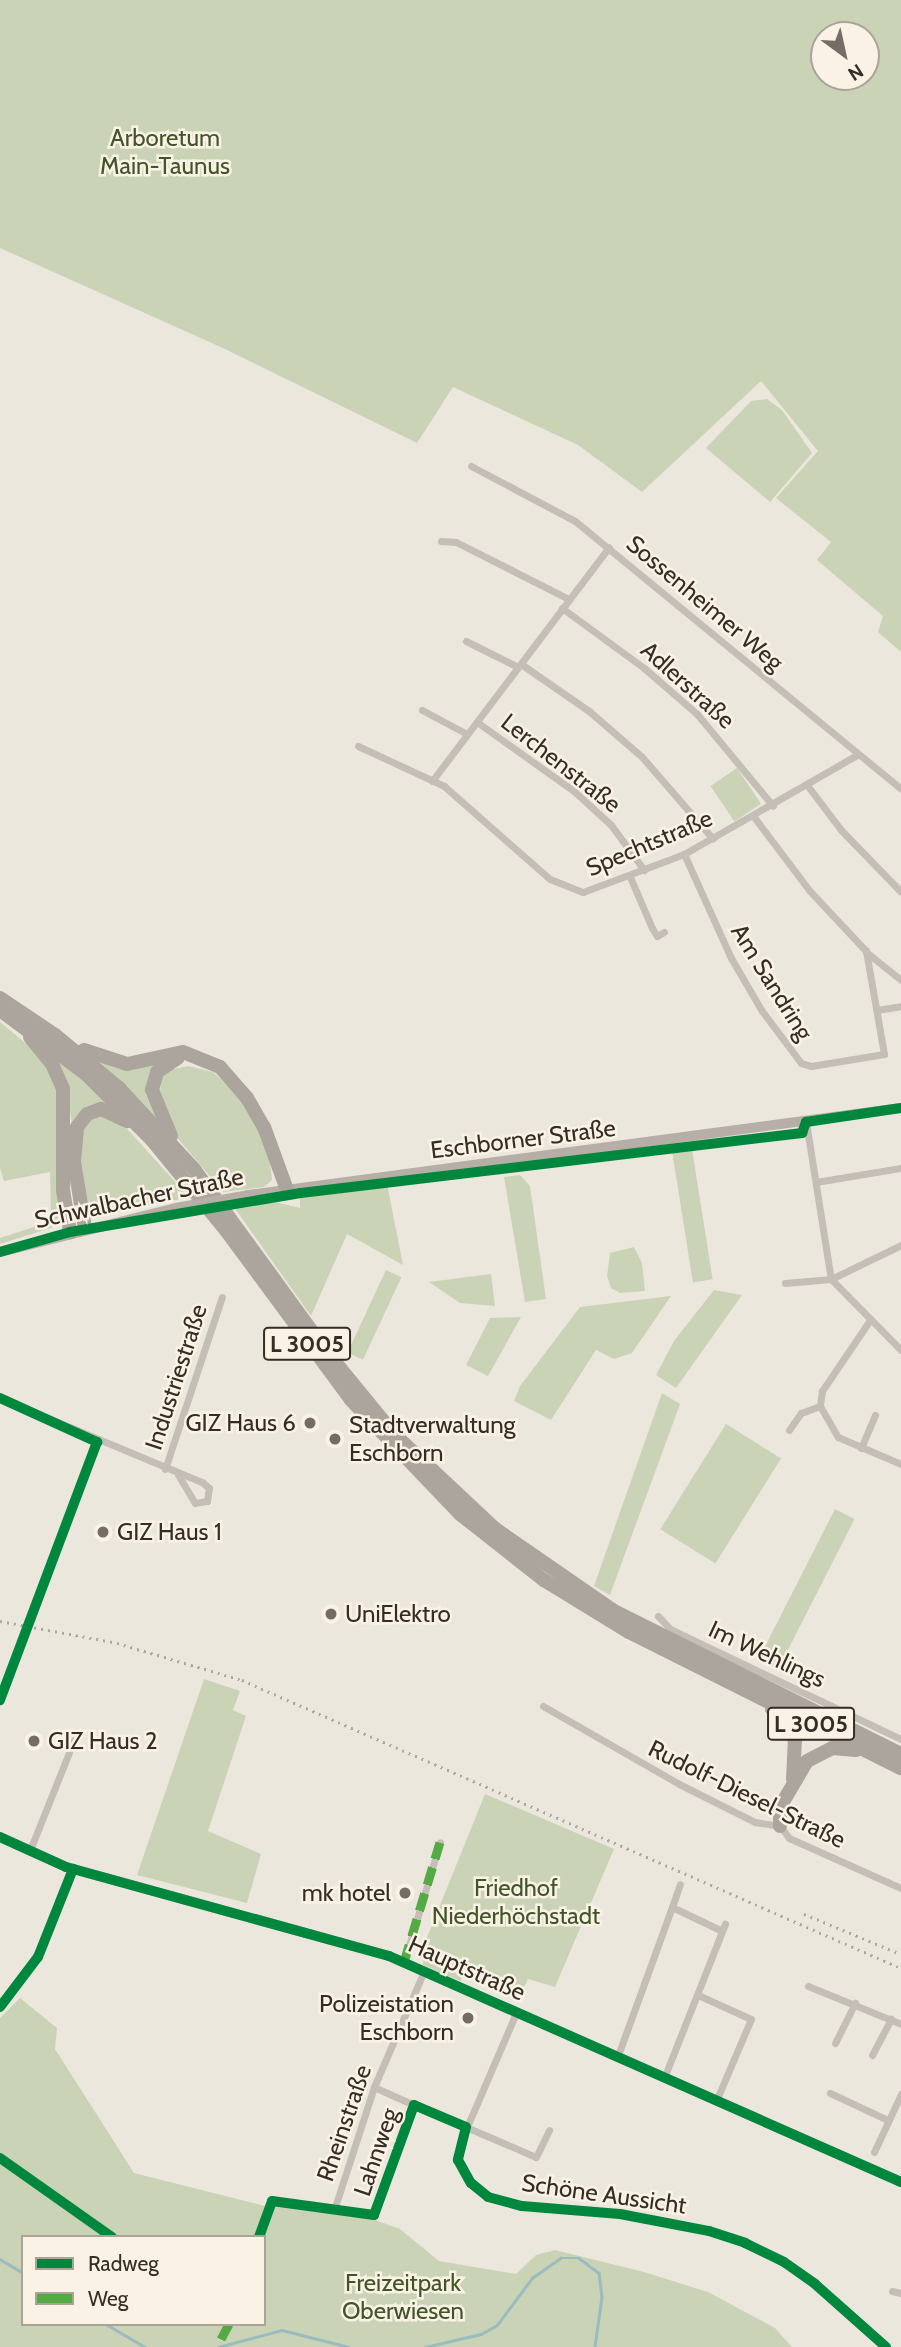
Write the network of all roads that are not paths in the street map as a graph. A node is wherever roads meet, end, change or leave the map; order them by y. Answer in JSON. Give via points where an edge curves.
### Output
{"nodes":[{"id":1,"x":471,"y":466,"type":"dead end"},
{"id":2,"x":441,"y":541,"type":"dead end"},
{"id":3,"x":609,"y":547,"type":"junction"},
{"id":4,"x":569,"y":599,"type":"junction"},
{"id":5,"x":562,"y":608,"type":"junction"},
{"id":6,"x":466,"y":641,"type":"dead end"},
{"id":7,"x":519,"y":666,"type":"junction"},
{"id":8,"x":422,"y":710,"type":"dead end"},
{"id":9,"x":477,"y":722,"type":"junction"},
{"id":10,"x":467,"y":734,"type":"junction"},
{"id":11,"x":358,"y":746,"type":"dead end"},
{"id":12,"x":857,"y":755,"type":"junction"},
{"id":13,"x":432,"y":781,"type":"junction"},
{"id":14,"x":807,"y":785,"type":"junction"},
{"id":15,"x":901,"y":789,"type":"edge"},
{"id":16,"x":773,"y":806,"type":"junction"},
{"id":17,"x":754,"y":817,"type":"junction"},
{"id":18,"x":713,"y":839,"type":"junction"},
{"id":19,"x":684,"y":854,"type":"junction"},
{"id":20,"x":644,"y":870,"type":"junction"},
{"id":21,"x":630,"y":877,"type":"junction"},
{"id":22,"x":901,"y":892,"type":"edge"},
{"id":23,"x":664,"y":932,"type":"dead end"},
{"id":24,"x":866,"y":951,"type":"junction"},
{"id":25,"x":901,"y":980,"type":"edge"},
{"id":26,"x":0,"y":998,"type":"edge"},
{"id":27,"x":901,"y":1006,"type":"edge"},
{"id":28,"x":0,"y":1010,"type":"edge"},
{"id":29,"x":877,"y":1010,"type":"junction"},
{"id":30,"x":18,"y":1022,"type":"junction"},
{"id":31,"x":55,"y":1035,"type":"junction"},
{"id":32,"x":205,"y":1058,"type":"junction"},
{"id":33,"x":901,"y":1108,"type":"edge"},
{"id":34,"x":806,"y":1122,"type":"junction"},
{"id":35,"x":152,"y":1140,"type":"junction"},
{"id":36,"x":901,"y":1168,"type":"edge"},
{"id":37,"x":194,"y":1169,"type":"junction"},
{"id":38,"x":816,"y":1182,"type":"junction"},
{"id":39,"x":287,"y":1190,"type":"junction"},
{"id":40,"x":85,"y":1228,"type":"junction"},
{"id":41,"x":70,"y":1232,"type":"junction"},
{"id":42,"x":901,"y":1245,"type":"edge"},
{"id":43,"x":0,"y":1252,"type":"edge"},
{"id":44,"x":831,"y":1279,"type":"junction"},
{"id":45,"x":785,"y":1283,"type":"dead end"},
{"id":46,"x":222,"y":1297,"type":"dead end"},
{"id":47,"x":870,"y":1320,"type":"junction"},
{"id":48,"x":901,"y":1350,"type":"edge"},
{"id":49,"x":0,"y":1398,"type":"edge"},
{"id":50,"x":820,"y":1406,"type":"junction"},
{"id":51,"x":876,"y":1415,"type":"dead end"},
{"id":52,"x":789,"y":1430,"type":"dead end"},
{"id":53,"x":861,"y":1448,"type":"junction"},
{"id":54,"x":901,"y":1464,"type":"edge"},
{"id":55,"x":165,"y":1469,"type":"junction"},
{"id":56,"x":177,"y":1475,"type":"junction"},
{"id":57,"x":658,"y":1616,"type":"dead end"},
{"id":58,"x":754,"y":1696,"type":"junction"},
{"id":59,"x":543,"y":1706,"type":"dead end"},
{"id":60,"x":901,"y":1739,"type":"edge"},
{"id":61,"x":74,"y":1740,"type":"dead end"},
{"id":62,"x":867,"y":1752,"type":"junction"},
{"id":63,"x":901,"y":1754,"type":"edge"},
{"id":64,"x":901,"y":1768,"type":"edge"},
{"id":65,"x":792,"y":1780,"type":"junction"},
{"id":66,"x":780,"y":1826,"type":"junction"},
{"id":67,"x":0,"y":1837,"type":"edge"},
{"id":68,"x":440,"y":1842,"type":"dead end"},
{"id":69,"x":30,"y":1850,"type":"junction"},
{"id":70,"x":680,"y":1884,"type":"dead end"},
{"id":71,"x":901,"y":1888,"type":"edge"},
{"id":72,"x":672,"y":1907,"type":"junction"},
{"id":73,"x":404,"y":1962,"type":"junction"},
{"id":74,"x":424,"y":1971,"type":"junction"},
{"id":75,"x":808,"y":1986,"type":"dead end"},
{"id":76,"x":698,"y":1995,"type":"junction"},
{"id":77,"x":855,"y":2003,"type":"junction"},
{"id":78,"x":516,"y":2013,"type":"junction"},
{"id":79,"x":891,"y":2019,"type":"junction"},
{"id":80,"x":901,"y":2024,"type":"edge"},
{"id":81,"x":835,"y":2043,"type":"dead end"},
{"id":82,"x":872,"y":2055,"type":"dead end"},
{"id":83,"x":617,"y":2057,"type":"junction"},
{"id":84,"x":664,"y":2078,"type":"junction"},
{"id":85,"x":374,"y":2087,"type":"junction"},
{"id":86,"x":830,"y":2093,"type":"dead end"},
{"id":87,"x":901,"y":2094,"type":"edge"},
{"id":88,"x":716,"y":2101,"type":"junction"},
{"id":89,"x":888,"y":2120,"type":"junction"},
{"id":90,"x":466,"y":2127,"type":"junction"},
{"id":91,"x":549,"y":2130,"type":"dead end"},
{"id":92,"x":874,"y":2152,"type":"dead end"},
{"id":93,"x":901,"y":2182,"type":"edge"},
{"id":94,"x":334,"y":2210,"type":"joint"},
{"id":95,"x":892,"y":2291,"type":"dead end"},
{"id":96,"x":901,"y":2293,"type":"edge"},
{"id":97,"x":886,"y":2347,"type":"edge"}],
"edges":[{"from":1,"to":3,"type":"street","name":"Sossenheimer Weg","via":[[575,521]]},
{"from":2,"to":4,"type":"street","via":[[456,542]]},
{"from":3,"to":4,"type":"street"},
{"from":3,"to":12,"type":"street","name":"Sossenheimer Weg"},
{"from":4,"to":5,"type":"street"},
{"from":5,"to":7,"type":"street"},
{"from":5,"to":16,"type":"street","name":"Adlerstraße","via":[[644,668],[696,715]]},
{"from":6,"to":7,"type":"street"},
{"from":7,"to":9,"type":"street"},
{"from":7,"to":18,"type":"street","via":[[589,711],[642,757]]},
{"from":8,"to":10,"type":"street"},
{"from":9,"to":10,"type":"street"},
{"from":9,"to":20,"type":"street","name":"Lerchenstraße","via":[[575,792],[611,825]]},
{"from":10,"to":13,"type":"street"},
{"from":11,"to":13,"type":"street","name":"Spechtstraße"},
{"from":12,"to":14,"type":"street","name":"Spechtstraße"},
{"from":12,"to":15,"type":"street","name":"Sossenheimer Weg"},
{"from":13,"to":21,"type":"street","name":"Spechtstraße","via":[[451,791],[562,887],[593,891]]},
{"from":14,"to":16,"type":"street","name":"Spechtstraße"},
{"from":14,"to":22,"type":"street","via":[[841,830]]},
{"from":16,"to":17,"type":"street","name":"Spechtstraße"},
{"from":17,"to":18,"type":"street","name":"Spechtstraße"},
{"from":17,"to":24,"type":"street","via":[[809,890]]},
{"from":18,"to":19,"type":"street","name":"Spechtstraße"},
{"from":19,"to":20,"type":"street","name":"Spechtstraße"},
{"from":19,"to":29,"type":"street","name":"Am Sandring","via":[[730,958],[801,1063],[811,1066],[884,1054]]},
{"from":20,"to":21,"type":"street","name":"Spechtstraße"},
{"from":21,"to":23,"type":"street","via":[[652,928],[657,936]]},
{"from":24,"to":25,"type":"street"},
{"from":24,"to":29,"type":"street","name":"Am Sandring"},
{"from":26,"to":31,"type":"highway","number":"L 3005"},
{"from":27,"to":29,"type":"street"},
{"from":28,"to":30,"type":"highway","number":"L 3005"},
{"from":30,"to":35,"type":"highway","number":"L 3005","via":[[86,1074]]},
{"from":30,"to":41,"type":"highway","via":[[52,1064],[63,1089],[63,1190]]},
{"from":31,"to":32,"type":"highway","via":[[121,1064],[174,1052]]},
{"from":31,"to":37,"type":"highway","number":"L 3005","via":[[119,1088]]},
{"from":32,"to":37,"type":"highway","via":[[170,1060],[157,1072],[152,1090],[163,1123]]},
{"from":32,"to":39,"type":"highway","via":[[220,1067],[247,1098],[270,1139]]},
{"from":33,"to":34,"type":"street","name":"Eschborner Straße"},
{"from":34,"to":38,"type":"street"},
{"from":34,"to":39,"type":"street","name":"Eschborner Straße"},
{"from":35,"to":40,"type":"highway","via":[[108,1110],[94,1110],[81,1120],[74,1162]]},
{"from":35,"to":58,"type":"highway","number":"L 3005","via":[[228,1233],[351,1401],[460,1514],[572,1598]]},
{"from":36,"to":38,"type":"street"},
{"from":37,"to":63,"type":"highway","number":"L 3005","via":[[361,1395],[432,1474],[494,1528],[614,1611]]},
{"from":38,"to":44,"type":"street"},
{"from":39,"to":40,"type":"street","name":"Schwalbacher Straße","bridge":true},
{"from":40,"to":41,"type":"street","name":"Schwalbacher Straße"},
{"from":41,"to":43,"type":"street","name":"Schwalbacher Straße"},
{"from":42,"to":44,"type":"street"},
{"from":44,"to":45,"type":"street"},
{"from":44,"to":47,"type":"street"},
{"from":46,"to":55,"type":"street","name":"Industriestraße"},
{"from":47,"to":48,"type":"street"},
{"from":47,"to":50,"type":"street","via":[[822,1391]]},
{"from":49,"to":55,"type":"street"},
{"from":50,"to":52,"type":"street","via":[[801,1413]]},
{"from":50,"to":53,"type":"street","via":[[833,1432]]},
{"from":51,"to":53,"type":"street"},
{"from":53,"to":54,"type":"street"},
{"from":55,"to":56,"type":"street"},
{"from":56,"to":56,"type":"street","via":[[195,1503],[207,1501],[208,1485]]},
{"from":57,"to":60,"type":"street","name":"Im Wehlings","via":[[670,1629]]},
{"from":58,"to":62,"type":"highway","number":"L 3005"},
{"from":58,"to":65,"type":"highway","via":[[784,1721],[795,1739]]},
{"from":59,"to":66,"type":"street","name":"Rudolf-Diesel-Straße","via":[[679,1784],[761,1825]]},
{"from":61,"to":69,"type":"street"},
{"from":62,"to":64,"type":"highway","number":"L 3005"},
{"from":62,"to":65,"type":"highway","via":[[822,1751]]},
{"from":65,"to":66,"type":"highway","via":[[778,1814]]},
{"from":66,"to":71,"type":"street","name":"Rudolf-Diesel-Straße","via":[[789,1838]]},
{"from":67,"to":69,"type":"street","name":"Hauptstraße"},
{"from":68,"to":73,"type":"street","name":"Hauptstraße"},
{"from":69,"to":73,"type":"street","name":"Hauptstraße","via":[[73,1869],[287,1925]]},
{"from":70,"to":72,"type":"street"},
{"from":72,"to":76,"type":"street","via":[[723,1928]]},
{"from":72,"to":83,"type":"street"},
{"from":73,"to":74,"type":"street","name":"Hauptstraße"},
{"from":74,"to":78,"type":"street","name":"Hauptstraße"},
{"from":74,"to":85,"type":"street","name":"Rheinstraße"},
{"from":75,"to":77,"type":"street"},
{"from":76,"to":84,"type":"street"},
{"from":76,"to":88,"type":"street","via":[[751,2019]]},
{"from":77,"to":79,"type":"street"},
{"from":77,"to":81,"type":"street"},
{"from":78,"to":83,"type":"street","name":"Hauptstraße"},
{"from":78,"to":90,"type":"street","name":"Schöne Aussicht"},
{"from":79,"to":80,"type":"street"},
{"from":79,"to":82,"type":"street"},
{"from":83,"to":84,"type":"street","name":"Hauptstraße"},
{"from":84,"to":88,"type":"street","name":"Hauptstraße"},
{"from":85,"to":94,"type":"street","name":"Rheinstraße"},
{"from":85,"to":94,"type":"street","name":"Lahnweg","via":[[414,2105],[374,2215]]},
{"from":86,"to":89,"type":"street"},
{"from":87,"to":89,"type":"street"},
{"from":88,"to":93,"type":"street","name":"Hauptstraße"},
{"from":89,"to":92,"type":"street"},
{"from":90,"to":91,"type":"street","name":"Schöne Aussicht","via":[[536,2157]]},
{"from":90,"to":97,"type":"street","name":"Schöne Aussicht","via":[[458,2160],[471,2183],[488,2197],[522,2206],[632,2216],[745,2243],[784,2262]]},
{"from":95,"to":96,"type":"street"}]}
